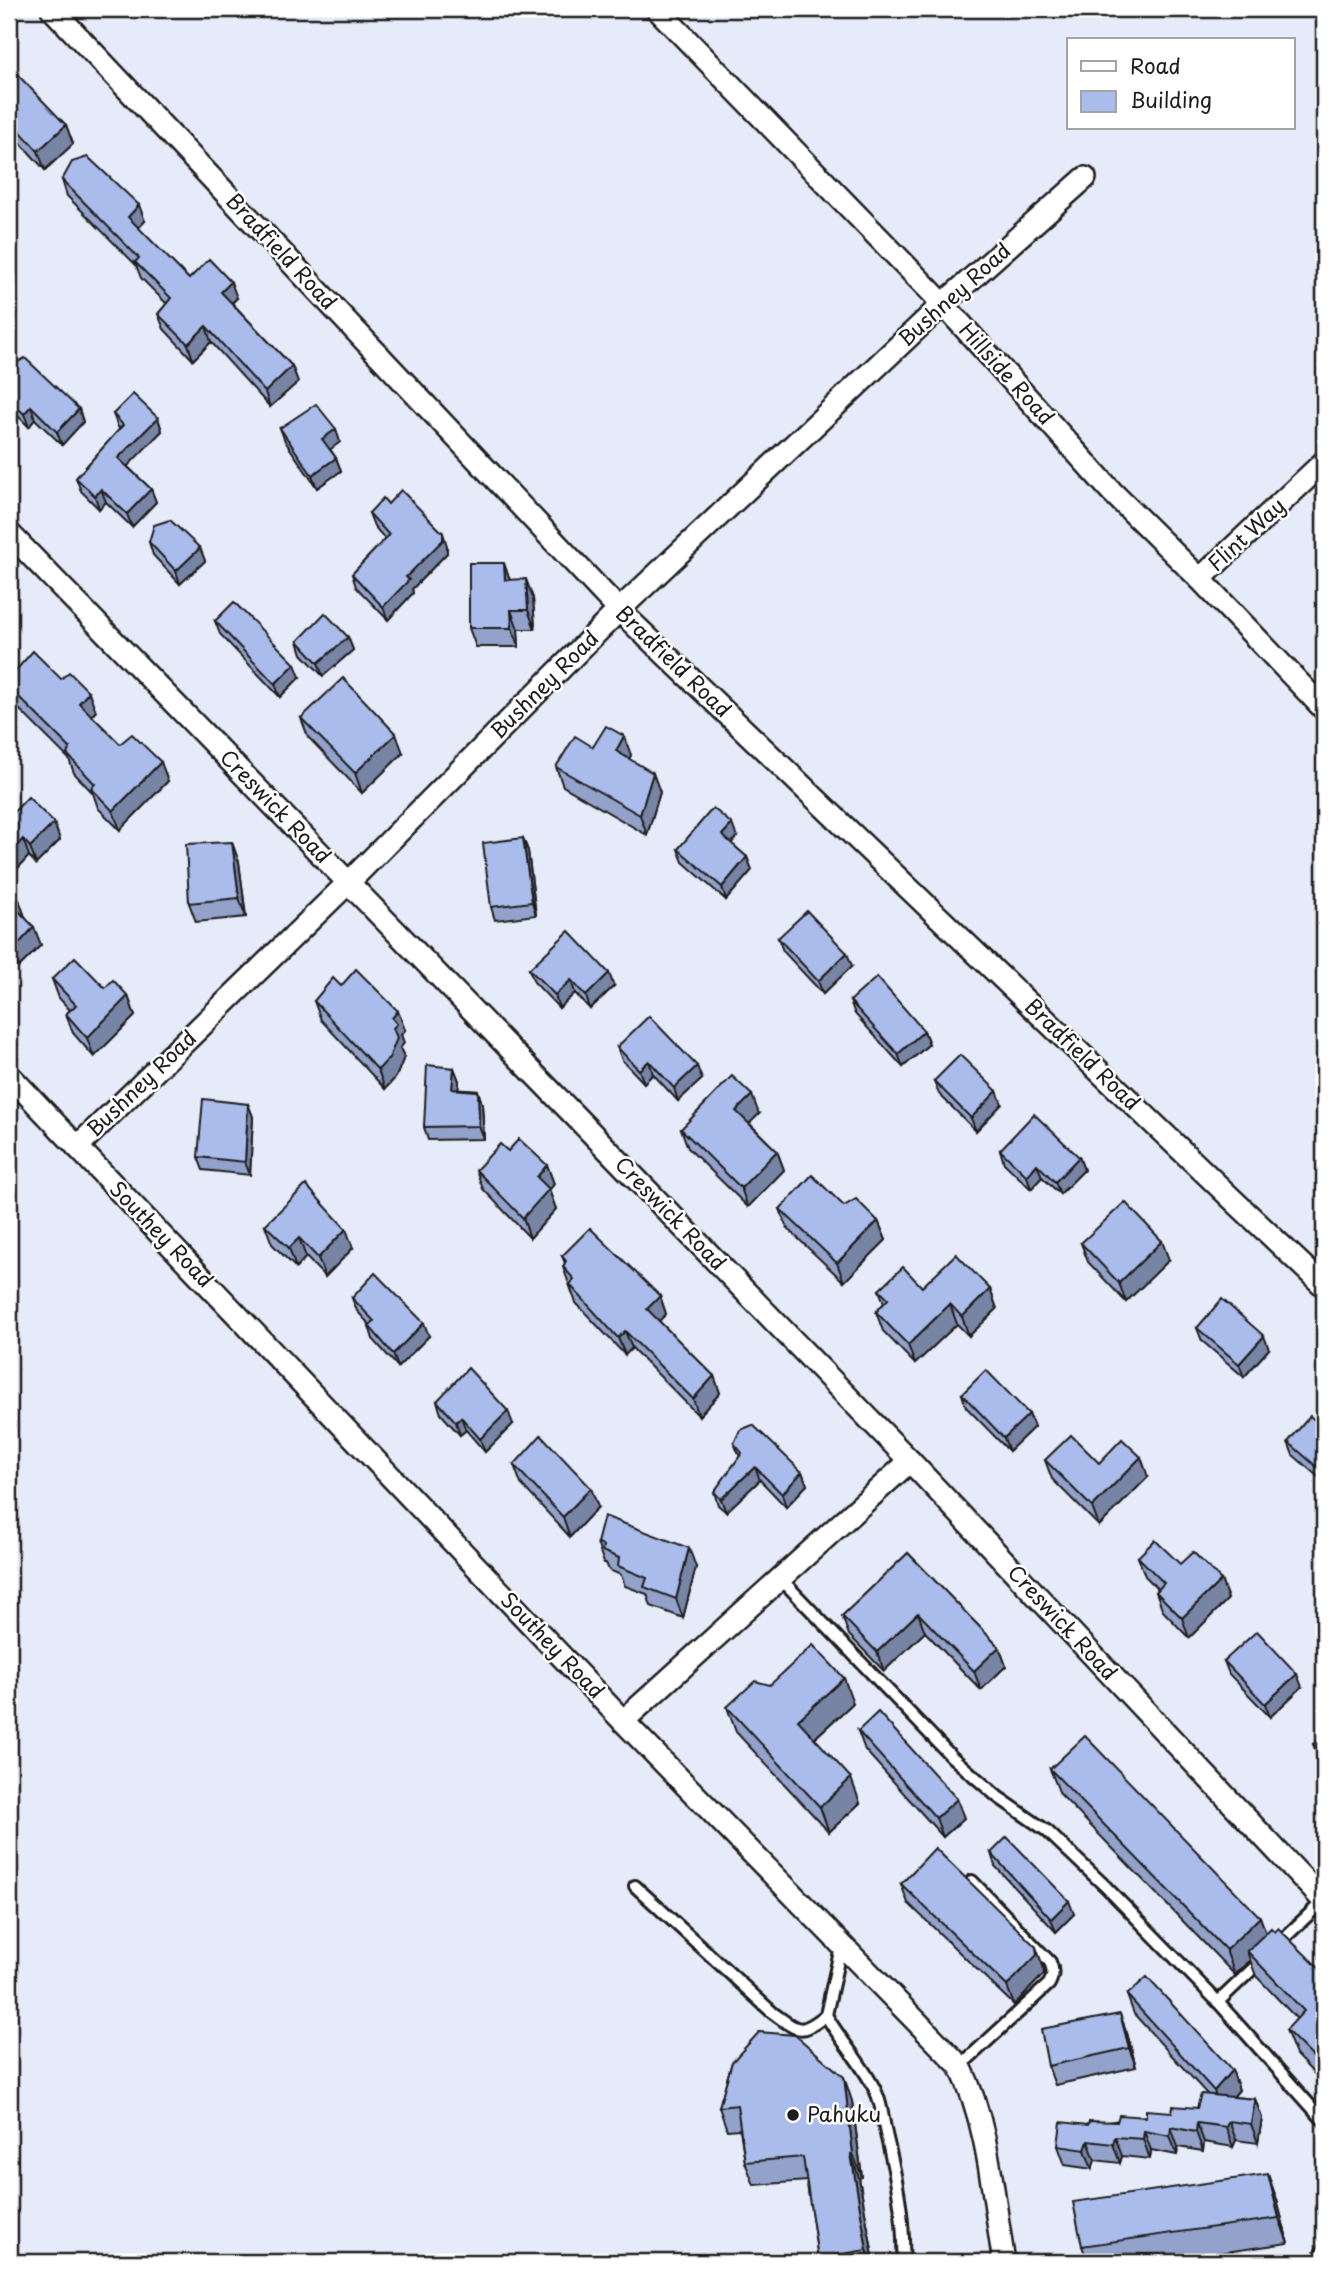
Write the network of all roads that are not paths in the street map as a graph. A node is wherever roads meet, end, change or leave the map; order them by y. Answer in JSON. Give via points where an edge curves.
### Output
{"nodes":[{"id":1,"x":52,"y":9,"type":"edge"},
{"id":2,"x":657,"y":9,"type":"edge"},
{"id":3,"x":1085,"y":178,"type":"dead end"},
{"id":4,"x":943,"y":304,"type":"junction"},
{"id":5,"x":1324,"y":462,"type":"edge"},
{"id":6,"x":9,"y":533,"type":"edge"},
{"id":7,"x":1200,"y":579,"type":"junction"},
{"id":8,"x":620,"y":610,"type":"junction"},
{"id":9,"x":1324,"y":709,"type":"edge"},
{"id":10,"x":349,"y":882,"type":"junction"},
{"id":11,"x":9,"y":1075,"type":"edge"},
{"id":12,"x":77,"y":1147,"type":"junction"},
{"id":13,"x":1324,"y":1286,"type":"edge"},
{"id":14,"x":910,"y":1461,"type":"junction"},
{"id":15,"x":780,"y":1578,"type":"junction"},
{"id":16,"x":623,"y":1720,"type":"junction"},
{"id":17,"x":972,"y":1881,"type":"edge"},
{"id":18,"x":635,"y":1886,"type":"dead end"},
{"id":19,"x":1324,"y":1900,"type":"edge"},
{"id":20,"x":841,"y":1947,"type":"junction"},
{"id":21,"x":1218,"y":2001,"type":"junction"},
{"id":22,"x":826,"y":2015,"type":"junction"},
{"id":23,"x":960,"y":2066,"type":"junction"},
{"id":24,"x":1324,"y":2121,"type":"edge"},
{"id":25,"x":1324,"y":2249,"type":"edge"},
{"id":26,"x":902,"y":2262,"type":"edge"},
{"id":27,"x":1004,"y":2262,"type":"edge"},
{"id":28,"x":1316,"y":2262,"type":"edge"}],
"edges":[{"from":1,"to":8,"type":"street","name":"Bradfield Road"},
{"from":2,"to":4,"type":"street","name":"Hillside Road"},
{"from":3,"to":4,"type":"street","name":"Bushney Road"},
{"from":4,"to":7,"type":"street","name":"Hillside Road","via":[[1112,492]]},
{"from":4,"to":8,"type":"street","name":"Bushney Road"},
{"from":5,"to":7,"type":"street","name":"Flint Way"},
{"from":6,"to":10,"type":"street","name":"Creswick Road"},
{"from":7,"to":9,"type":"street","name":"Hillside Road"},
{"from":8,"to":10,"type":"street","name":"Bushney Road"},
{"from":8,"to":13,"type":"street","name":"Bradfield Road"},
{"from":10,"to":12,"type":"street","name":"Bushney Road"},
{"from":10,"to":14,"type":"street","name":"Creswick Road"},
{"from":11,"to":12,"type":"street","name":"Southey Road"},
{"from":12,"to":16,"type":"street","name":"Southey Road"},
{"from":14,"to":15,"type":"street"},
{"from":14,"to":19,"type":"street","name":"Creswick Road"},
{"from":15,"to":16,"type":"street"},
{"from":15,"to":21,"type":"lane","via":[[952,1757],[1047,1831]]},
{"from":16,"to":20,"type":"street","name":"Southey Road"},
{"from":17,"to":23,"type":"lane","via":[[1053,1968],[1049,1984]]},
{"from":18,"to":22,"type":"lane","via":[[792,2026],[810,2028]]},
{"from":19,"to":21,"type":"lane"},
{"from":20,"to":22,"type":"lane"},
{"from":20,"to":23,"type":"street","name":"Southey Road"},
{"from":21,"to":24,"type":"lane"},
{"from":22,"to":26,"type":"lane","via":[[877,2094],[901,2213]]},
{"from":23,"to":27,"type":"street","name":"Southey Road","via":[[981,2124]]},
{"from":25,"to":28,"type":"lane"}]}
